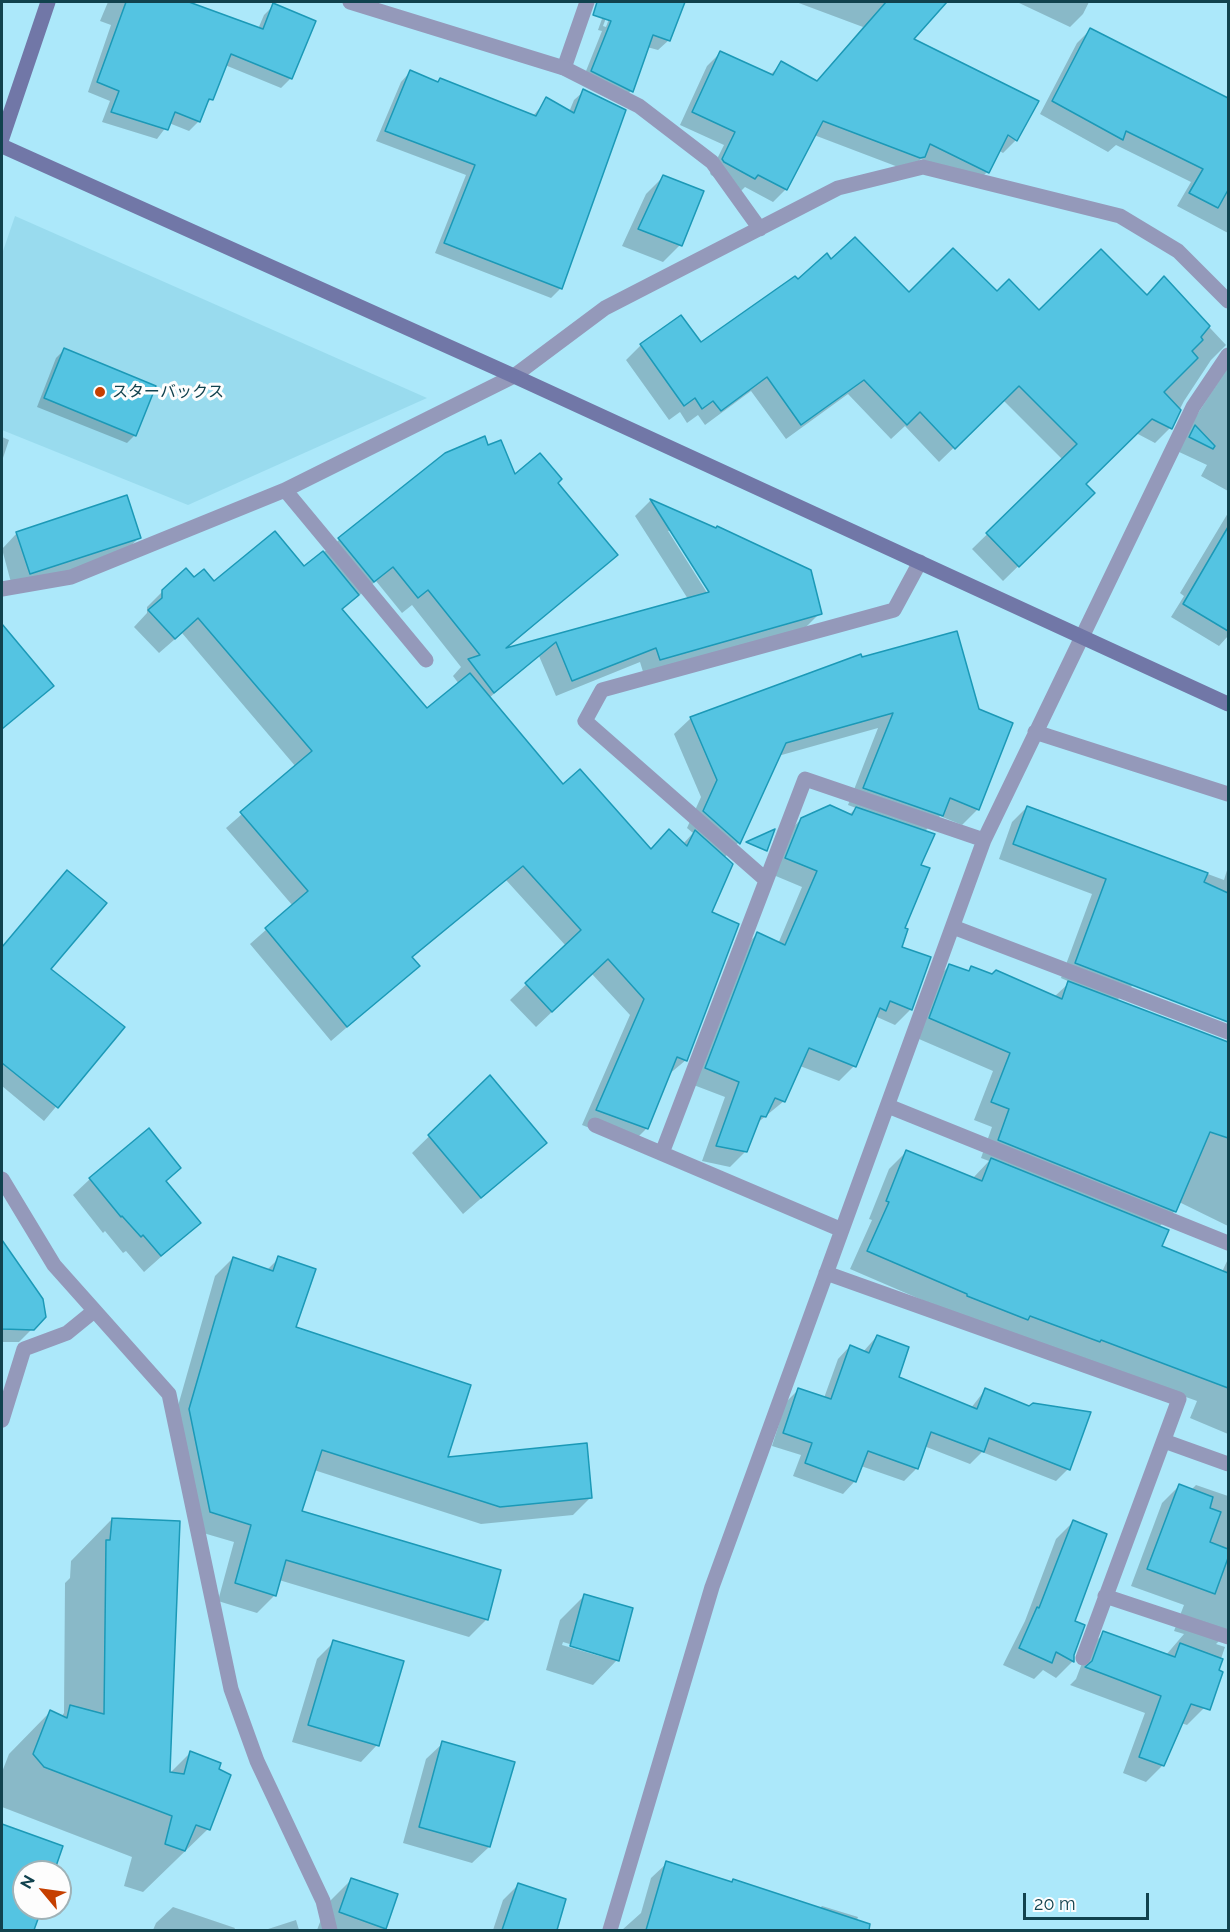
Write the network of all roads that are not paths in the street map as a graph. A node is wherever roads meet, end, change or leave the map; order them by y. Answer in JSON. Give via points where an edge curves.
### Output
{"nodes":[{"id":1,"x":48,"y":2,"type":"edge"},
{"id":2,"x":350,"y":2,"type":"edge"},
{"id":3,"x":587,"y":2,"type":"edge"},
{"id":4,"x":564,"y":68,"type":"junction"},
{"id":5,"x":2,"y":138,"type":"edge"},
{"id":6,"x":2,"y":146,"type":"edge"},
{"id":7,"x":760,"y":229,"type":"junction"},
{"id":8,"x":1228,"y":301,"type":"edge"},
{"id":9,"x":1228,"y":355,"type":"edge"},
{"id":10,"x":514,"y":376,"type":"junction"},
{"id":11,"x":285,"y":490,"type":"junction"},
{"id":12,"x":920,"y":562,"type":"junction"},
{"id":13,"x":2,"y":589,"type":"edge"},
{"id":14,"x":1080,"y":636,"type":"junction"},
{"id":15,"x":426,"y":660,"type":"dead end"},
{"id":16,"x":1228,"y":704,"type":"edge"},
{"id":17,"x":1035,"y":732,"type":"junction"},
{"id":18,"x":1228,"y":794,"type":"edge"},
{"id":19,"x":984,"y":840,"type":"junction"},
{"id":20,"x":765,"y":879,"type":"junction"},
{"id":21,"x":952,"y":927,"type":"junction"},
{"id":22,"x":1228,"y":1032,"type":"edge"},
{"id":23,"x":888,"y":1106,"type":"junction"},
{"id":24,"x":595,"y":1125,"type":"dead end"},
{"id":25,"x":662,"y":1153,"type":"junction"},
{"id":26,"x":2,"y":1179,"type":"edge"},
{"id":27,"x":842,"y":1230,"type":"junction"},
{"id":28,"x":1228,"y":1243,"type":"edge"},
{"id":29,"x":826,"y":1273,"type":"junction"},
{"id":30,"x":94,"y":1311,"type":"junction"},
{"id":31,"x":2,"y":1420,"type":"edge"},
{"id":32,"x":1164,"y":1441,"type":"junction"},
{"id":33,"x":1228,"y":1464,"type":"edge"},
{"id":34,"x":1106,"y":1596,"type":"junction"},
{"id":35,"x":1228,"y":1637,"type":"edge"},
{"id":36,"x":1083,"y":1658,"type":"dead end"},
{"id":37,"x":330,"y":1930,"type":"edge"},
{"id":38,"x":610,"y":1930,"type":"edge"}],
"edges":[{"from":1,"to":5,"type":"street"},
{"from":2,"to":4,"type":"street"},
{"from":3,"to":4,"type":"street"},
{"from":4,"to":7,"type":"street","via":[[639,106],[712,162]]},
{"from":6,"to":10,"type":"street"},
{"from":7,"to":8,"type":"street","via":[[838,188],[923,167],[1120,216],[1178,250]]},
{"from":7,"to":10,"type":"street","via":[[605,308]]},
{"from":9,"to":14,"type":"street","via":[[1193,407]]},
{"from":10,"to":11,"type":"street"},
{"from":10,"to":12,"type":"street"},
{"from":11,"to":13,"type":"street","via":[[71,577]]},
{"from":11,"to":15,"type":"street"},
{"from":12,"to":14,"type":"street"},
{"from":12,"to":20,"type":"street","via":[[894,610],[602,690],[585,721]]},
{"from":14,"to":16,"type":"street"},
{"from":14,"to":17,"type":"street"},
{"from":17,"to":18,"type":"street"},
{"from":17,"to":19,"type":"street"},
{"from":19,"to":20,"type":"street","via":[[805,779]]},
{"from":19,"to":21,"type":"street"},
{"from":20,"to":25,"type":"street"},
{"from":21,"to":22,"type":"street"},
{"from":21,"to":23,"type":"street"},
{"from":23,"to":27,"type":"street"},
{"from":23,"to":28,"type":"street"},
{"from":24,"to":25,"type":"street"},
{"from":25,"to":27,"type":"street"},
{"from":26,"to":30,"type":"street","via":[[54,1265]]},
{"from":27,"to":29,"type":"street"},
{"from":29,"to":32,"type":"street","via":[[1179,1399]]},
{"from":29,"to":38,"type":"street","via":[[712,1587]]},
{"from":30,"to":31,"type":"street","via":[[67,1334],[24,1349]]},
{"from":30,"to":37,"type":"street","via":[[170,1394],[231,1689],[257,1761],[322,1901]]},
{"from":32,"to":33,"type":"street"},
{"from":32,"to":34,"type":"street"},
{"from":34,"to":35,"type":"street"},
{"from":34,"to":36,"type":"street"}]}
